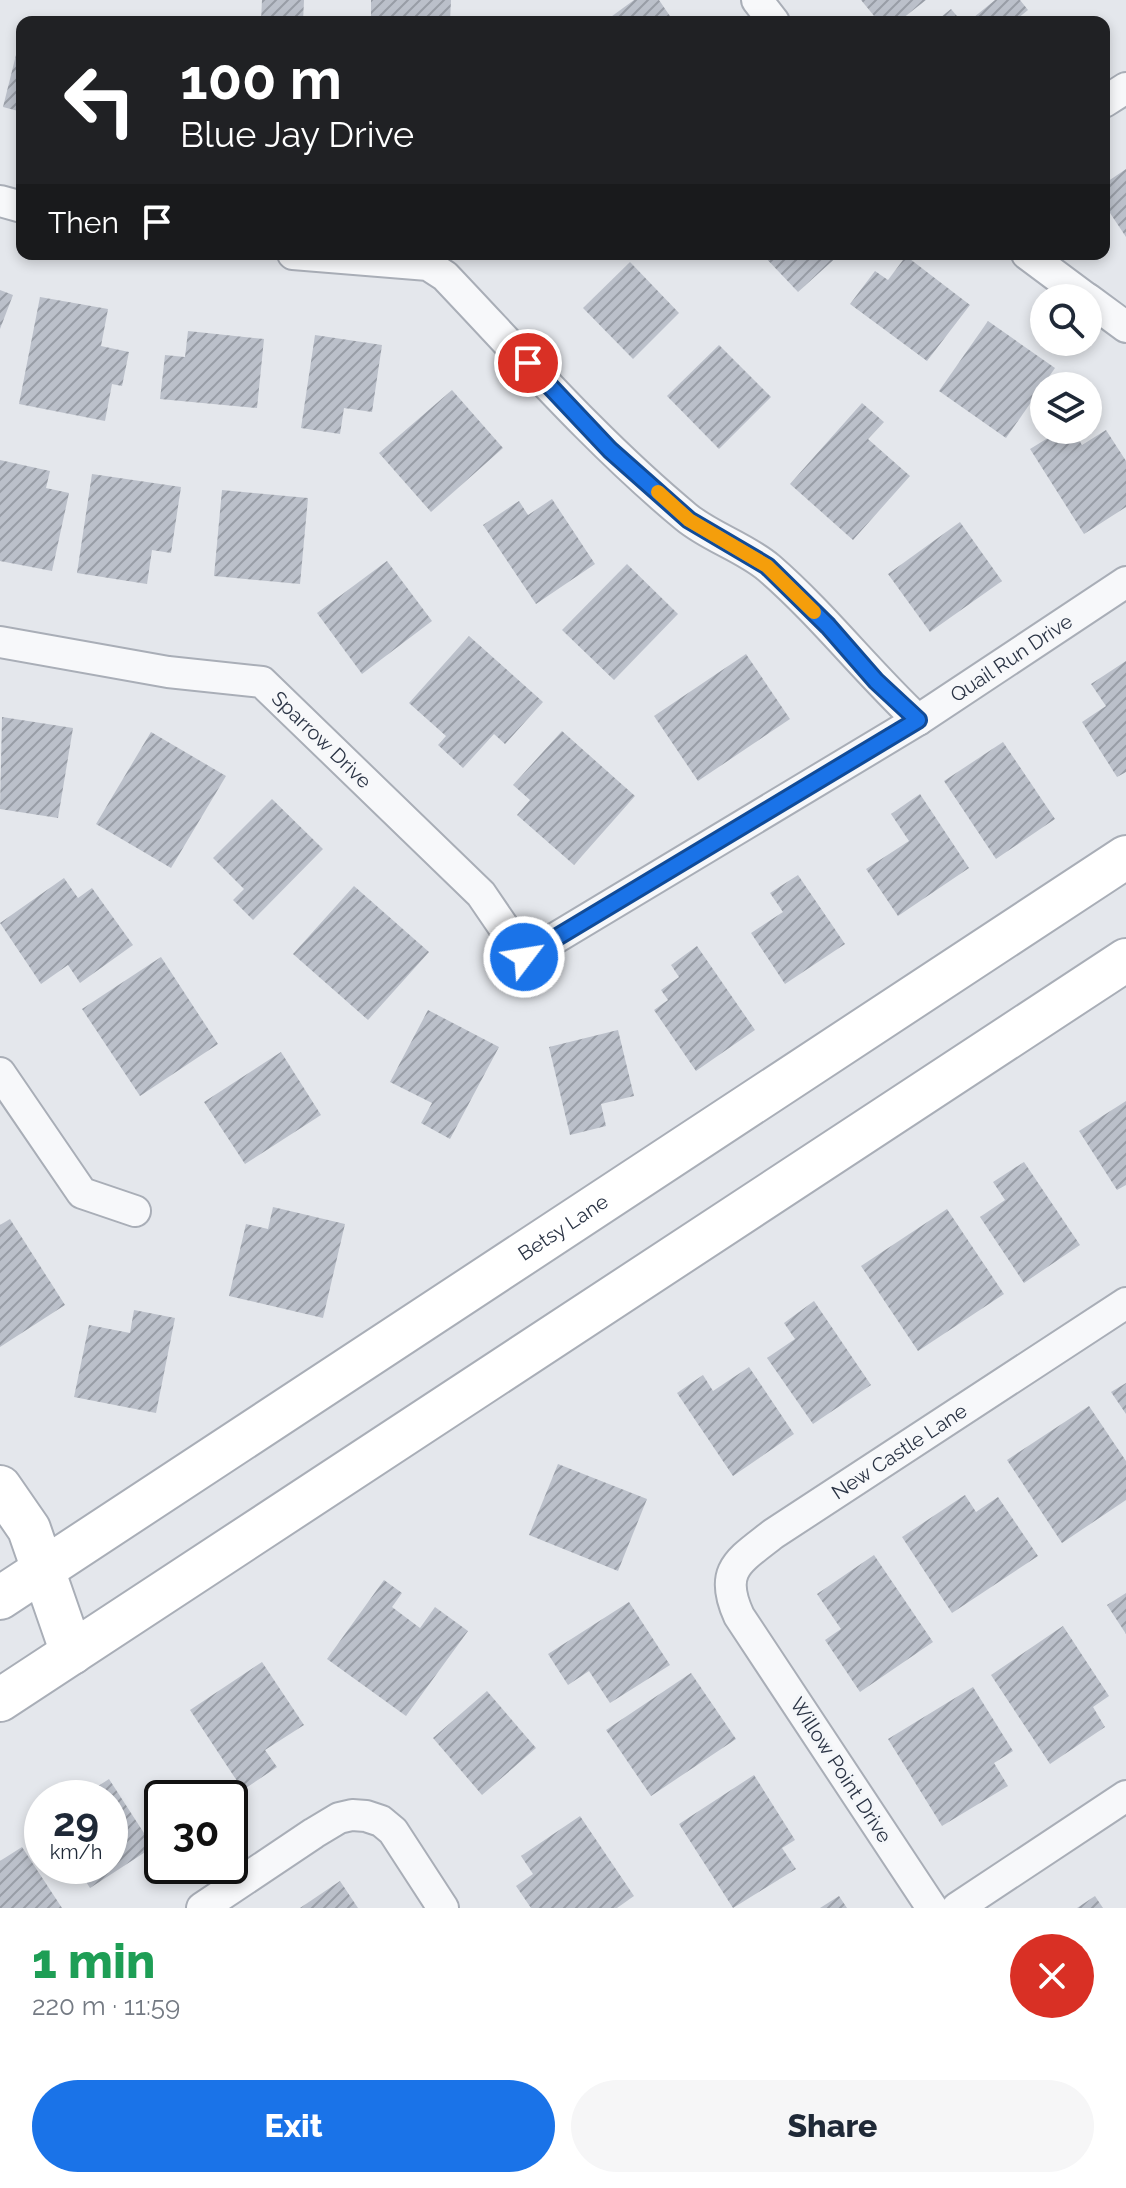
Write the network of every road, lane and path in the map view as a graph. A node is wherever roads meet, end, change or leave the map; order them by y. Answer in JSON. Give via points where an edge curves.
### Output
{"nodes":[{"id":1,"x":757,"y":0,"type":"edge"},
{"id":2,"x":769,"y":16,"type":"edge"},
{"id":3,"x":367,"y":260,"type":"edge"},
{"id":4,"x":1035,"y":260,"type":"edge"},
{"id":5,"x":1067,"y":284,"type":"edge"},
{"id":6,"x":1102,"y":310,"type":"edge"},
{"id":7,"x":1126,"y":327,"type":"edge"},
{"id":8,"x":1126,"y":582,"type":"edge"},
{"id":9,"x":0,"y":642,"type":"edge"},
{"id":10,"x":918,"y":720,"type":"junction"},
{"id":11,"x":1126,"y":857,"type":"edge"},
{"id":12,"x":524,"y":957,"type":"joint"},
{"id":13,"x":1126,"y":960,"type":"edge"},
{"id":14,"x":0,"y":1073,"type":"edge"},
{"id":15,"x":135,"y":1211,"type":"dead end"},
{"id":16,"x":1126,"y":1303,"type":"edge"},
{"id":17,"x":0,"y":1487,"type":"edge"},
{"id":18,"x":13,"y":1586,"type":"edge"},
{"id":19,"x":750,"y":1632,"type":"joint"},
{"id":20,"x":72,"y":1653,"type":"junction"},
{"id":21,"x":0,"y":1700,"type":"edge"},
{"id":22,"x":1126,"y":1796,"type":"edge"},
{"id":23,"x":202,"y":1908,"type":"edge"},
{"id":24,"x":443,"y":1908,"type":"edge"},
{"id":25,"x":932,"y":1908,"type":"edge"},
{"id":26,"x":957,"y":1908,"type":"edge"}],
"edges":[{"from":1,"to":2,"type":"street"},
{"from":3,"to":10,"type":"street","via":[[428,265],[445,276],[610,450],[689,520],[767,566]]},
{"from":4,"to":5,"type":"street"},
{"from":6,"to":7,"type":"street"},
{"from":8,"to":10,"type":"street","name":"Quail Run Drive"},
{"from":9,"to":12,"type":"street","name":"Sparrow Drive","via":[[168,672],[262,682],[481,894]]},
{"from":10,"to":12,"type":"street","name":"Quail Run Drive"},
{"from":11,"to":18,"type":"main road","name":"Betsy Lane"},
{"from":13,"to":20,"type":"main road"},
{"from":14,"to":15,"type":"street","via":[[82,1193]]},
{"from":16,"to":19,"type":"street","name":"New Castle Lane","via":[[773,1534],[738,1563],[730,1580],[731,1599]]},
{"from":17,"to":18,"type":"main road","via":[[29,1529]]},
{"from":18,"to":20,"type":"main road"},
{"from":19,"to":25,"type":"street","name":"Willow Point Drive"},
{"from":20,"to":21,"type":"main road"},
{"from":22,"to":26,"type":"street"},
{"from":23,"to":24,"type":"street","via":[[339,1818],[366,1816],[393,1831]]}]}
